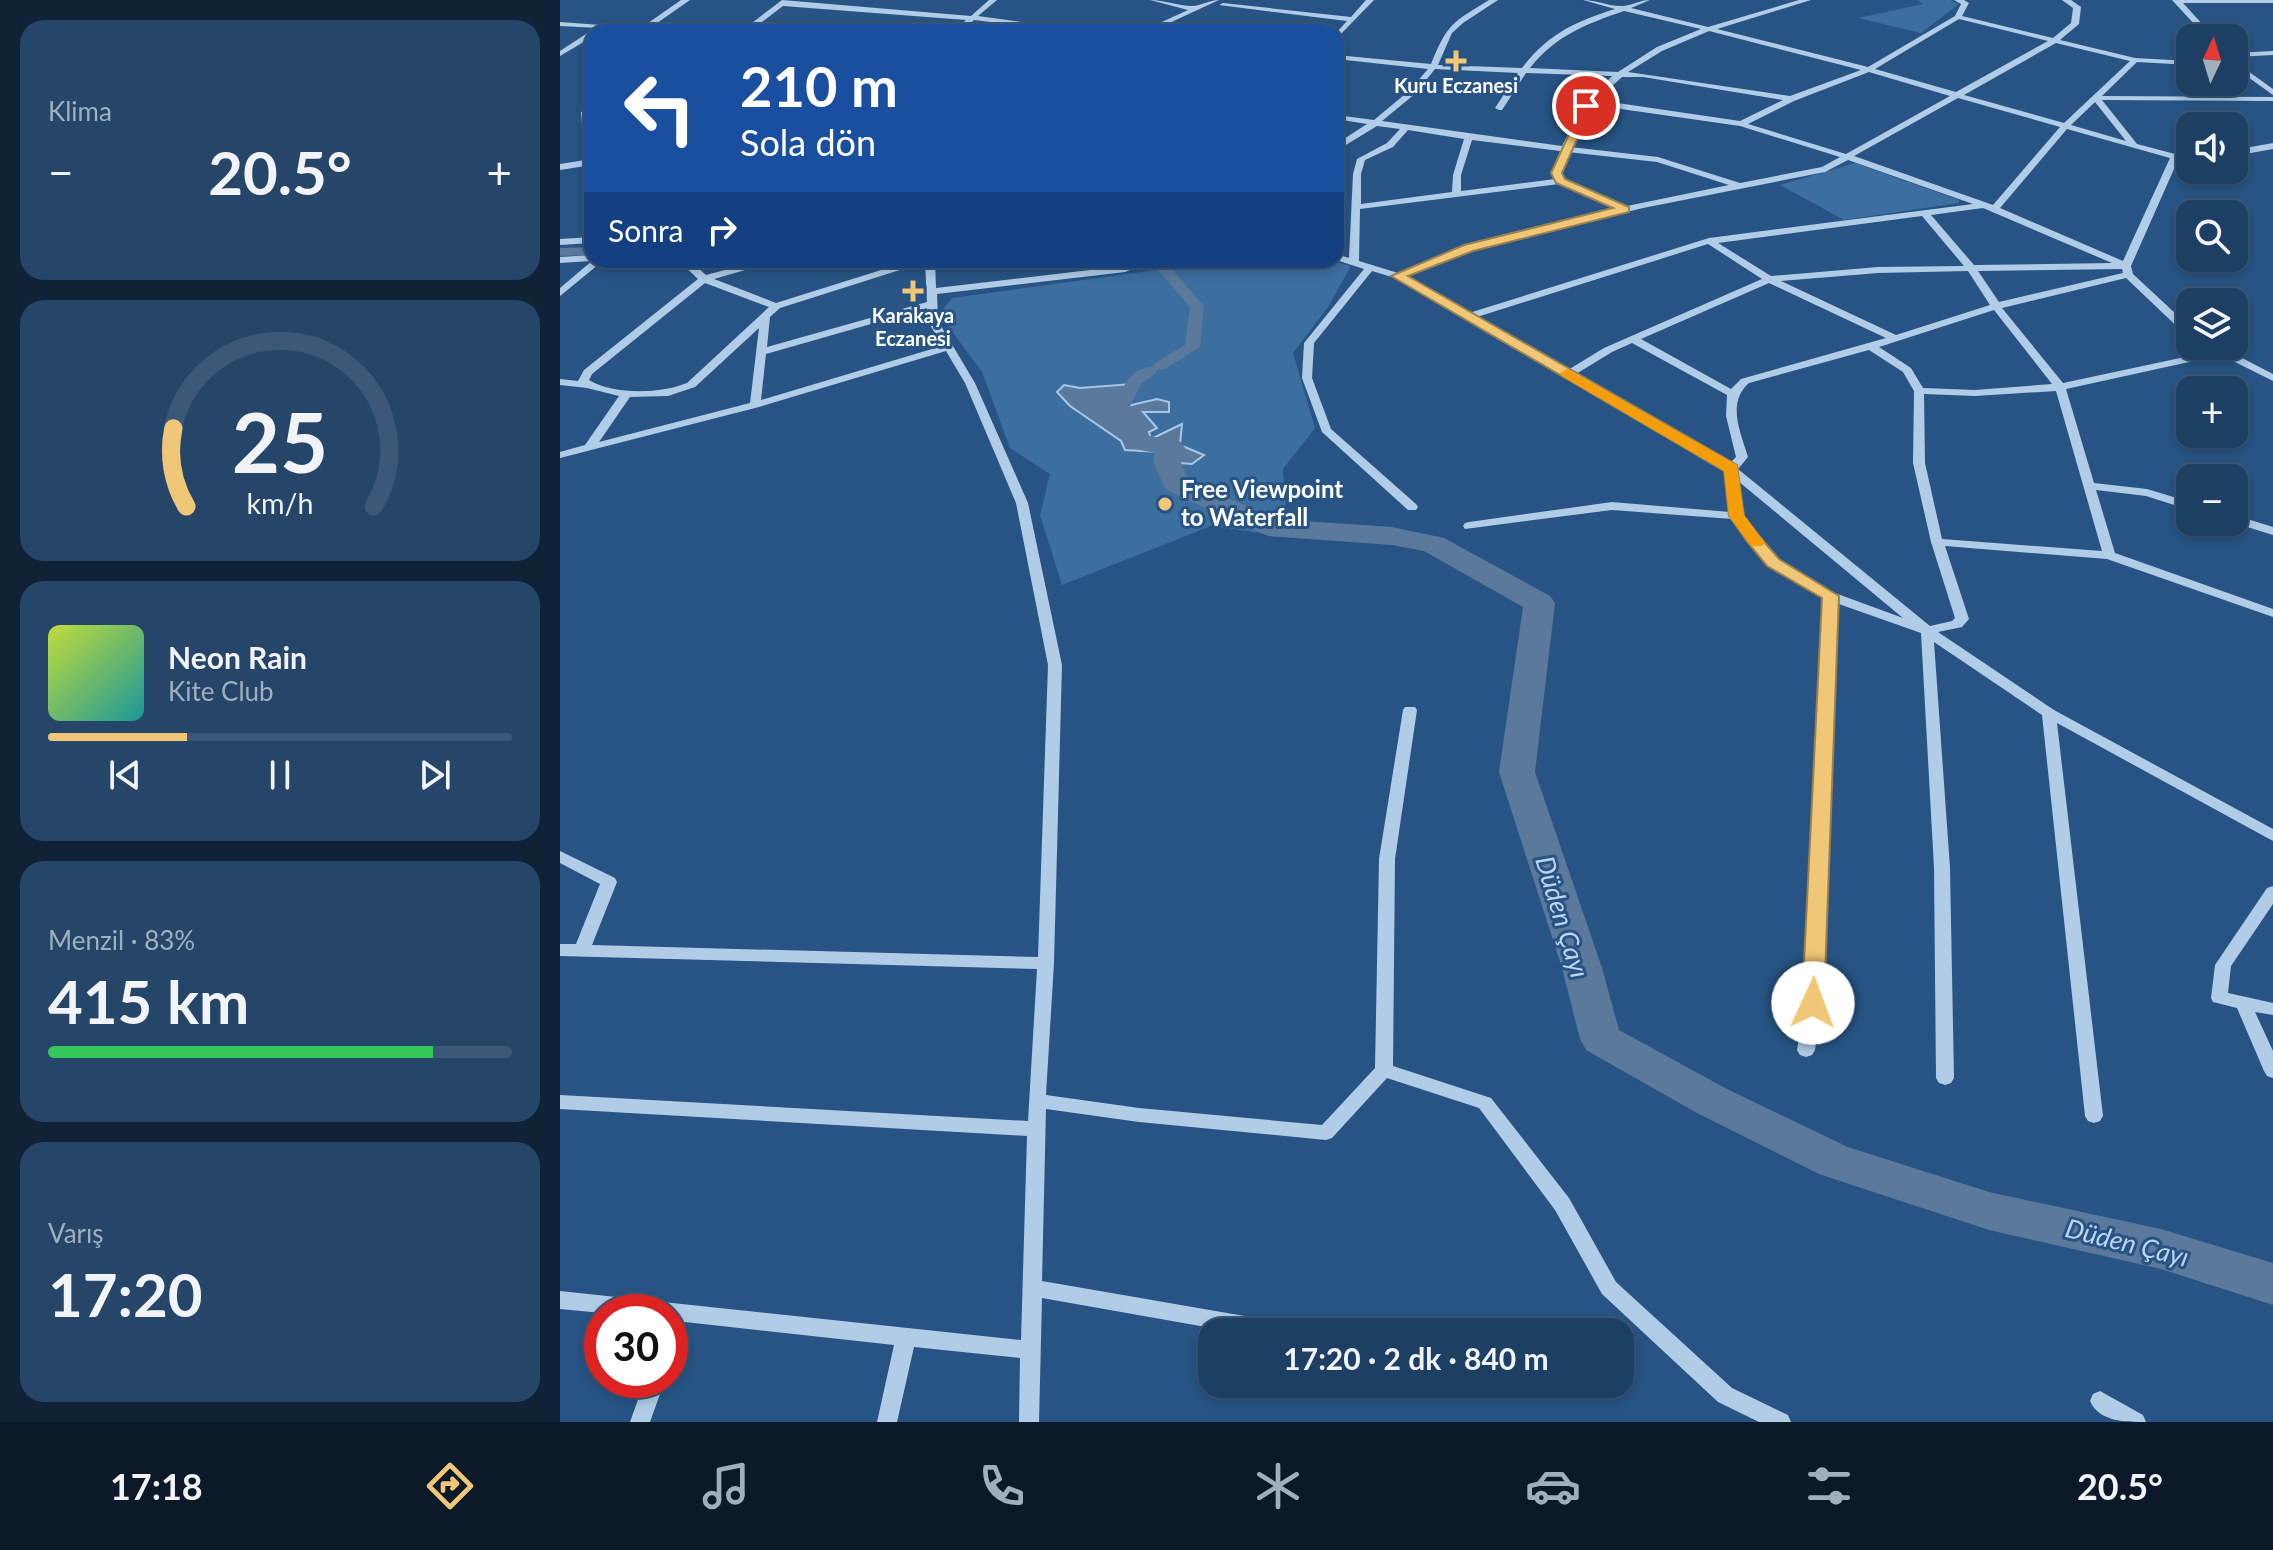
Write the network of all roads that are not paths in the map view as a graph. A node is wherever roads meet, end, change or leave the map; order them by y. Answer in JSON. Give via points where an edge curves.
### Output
{"nodes":[{"id":1,"x":686,"y":0,"type":"edge"},
{"id":2,"x":993,"y":0,"type":"edge"},
{"id":3,"x":1154,"y":0,"type":"edge"},
{"id":4,"x":1234,"y":0,"type":"edge"},
{"id":5,"x":1370,"y":0,"type":"edge"},
{"id":6,"x":1494,"y":0,"type":"edge"},
{"id":7,"x":1587,"y":0,"type":"edge"},
{"id":8,"x":1646,"y":0,"type":"edge"},
{"id":9,"x":1807,"y":0,"type":"edge"},
{"id":10,"x":1958,"y":0,"type":"edge"},
{"id":11,"x":2066,"y":0,"type":"edge"},
{"id":12,"x":2176,"y":1,"type":"edge"},
{"id":13,"x":2273,"y":1,"type":"edge"},
{"id":14,"x":785,"y":2,"type":"edge"},
{"id":15,"x":1219,"y":3,"type":"edge"},
{"id":16,"x":1627,"y":8,"type":"junction"},
{"id":17,"x":1196,"y":9,"type":"junction"},
{"id":18,"x":1958,"y":17,"type":"junction"},
{"id":19,"x":974,"y":18,"type":"junction"},
{"id":20,"x":1353,"y":19,"type":"junction"},
{"id":21,"x":651,"y":24,"type":"edge"},
{"id":22,"x":755,"y":24,"type":"edge"},
{"id":23,"x":966,"y":24,"type":"edge"},
{"id":24,"x":1025,"y":24,"type":"edge"},
{"id":25,"x":1162,"y":24,"type":"edge"},
{"id":26,"x":1179,"y":24,"type":"edge"},
{"id":27,"x":2198,"y":24,"type":"edge"},
{"id":28,"x":560,"y":27,"type":"edge"},
{"id":29,"x":584,"y":28,"type":"edge"},
{"id":30,"x":1344,"y":29,"type":"edge"},
{"id":31,"x":1711,"y":29,"type":"junction"},
{"id":32,"x":584,"y":32,"type":"edge"},
{"id":33,"x":584,"y":38,"type":"edge"},
{"id":34,"x":2055,"y":40,"type":"junction"},
{"id":35,"x":2273,"y":53,"type":"edge"},
{"id":36,"x":560,"y":54,"type":"edge"},
{"id":37,"x":2248,"y":54,"type":"edge"},
{"id":38,"x":1344,"y":58,"type":"edge"},
{"id":39,"x":2135,"y":60,"type":"junction"},
{"id":40,"x":2176,"y":62,"type":"edge"},
{"id":41,"x":1433,"y":67,"type":"junction"},
{"id":42,"x":1523,"y":70,"type":"junction"},
{"id":43,"x":1868,"y":70,"type":"junction"},
{"id":44,"x":1621,"y":73,"type":"junction"},
{"id":45,"x":2248,"y":74,"type":"edge"},
{"id":46,"x":2273,"y":93,"type":"edge"},
{"id":47,"x":1956,"y":95,"type":"junction"},
{"id":48,"x":2096,"y":98,"type":"junction"},
{"id":49,"x":1791,"y":99,"type":"junction"},
{"id":50,"x":2273,"y":99,"type":"edge"},
{"id":51,"x":1591,"y":102,"type":"junction"},
{"id":52,"x":1499,"y":108,"type":"dead end"},
{"id":53,"x":1344,"y":118,"type":"edge"},
{"id":54,"x":1375,"y":123,"type":"junction"},
{"id":55,"x":1741,"y":124,"type":"junction"},
{"id":56,"x":2065,"y":127,"type":"junction"},
{"id":57,"x":1406,"y":128,"type":"junction"},
{"id":58,"x":1469,"y":137,"type":"junction"},
{"id":59,"x":1344,"y":143,"type":"edge"},
{"id":60,"x":2134,"y":146,"type":"junction"},
{"id":61,"x":2273,"y":146,"type":"edge"},
{"id":62,"x":1566,"y":148,"type":"junction"},
{"id":63,"x":2248,"y":150,"type":"edge"},
{"id":64,"x":1847,"y":157,"type":"junction"},
{"id":65,"x":2175,"y":157,"type":"joint"},
{"id":66,"x":584,"y":163,"type":"edge"},
{"id":67,"x":560,"y":167,"type":"edge"},
{"id":68,"x":1560,"y":181,"type":"junction"},
{"id":69,"x":1738,"y":186,"type":"junction"},
{"id":70,"x":1457,"y":194,"type":"junction"},
{"id":71,"x":1355,"y":207,"type":"junction"},
{"id":72,"x":1989,"y":207,"type":"junction"},
{"id":73,"x":1625,"y":209,"type":"junction"},
{"id":74,"x":1925,"y":214,"type":"junction"},
{"id":75,"x":584,"y":240,"type":"edge"},
{"id":76,"x":1709,"y":241,"type":"junction"},
{"id":77,"x":560,"y":242,"type":"edge"},
{"id":78,"x":584,"y":258,"type":"edge"},
{"id":79,"x":1344,"y":259,"type":"edge"},
{"id":80,"x":560,"y":260,"type":"edge"},
{"id":81,"x":1354,"y":262,"type":"junction"},
{"id":82,"x":1370,"y":267,"type":"junction"},
{"id":83,"x":590,"y":268,"type":"edge"},
{"id":84,"x":692,"y":268,"type":"edge"},
{"id":85,"x":745,"y":268,"type":"edge"},
{"id":86,"x":897,"y":268,"type":"edge"},
{"id":87,"x":930,"y":268,"type":"edge"},
{"id":88,"x":1128,"y":268,"type":"edge"},
{"id":89,"x":1971,"y":268,"type":"junction"},
{"id":90,"x":2127,"y":271,"type":"junction"},
{"id":91,"x":1398,"y":276,"type":"junction"},
{"id":92,"x":704,"y":279,"type":"junction"},
{"id":93,"x":1769,"y":279,"type":"junction"},
{"id":94,"x":560,"y":293,"type":"edge"},
{"id":95,"x":932,"y":298,"type":"junction"},
{"id":96,"x":776,"y":306,"type":"junction"},
{"id":97,"x":1996,"y":306,"type":"junction"},
{"id":98,"x":765,"y":316,"type":"junction"},
{"id":99,"x":1467,"y":317,"type":"junction"},
{"id":100,"x":2176,"y":319,"type":"edge"},
{"id":101,"x":1895,"y":338,"type":"junction"},
{"id":102,"x":1632,"y":339,"type":"junction"},
{"id":103,"x":1871,"y":346,"type":"junction"},
{"id":104,"x":949,"y":347,"type":"junction"},
{"id":105,"x":761,"y":352,"type":"junction"},
{"id":106,"x":2176,"y":359,"type":"edge"},
{"id":107,"x":2238,"y":360,"type":"edge"},
{"id":108,"x":1569,"y":374,"type":"junction"},
{"id":109,"x":2273,"y":378,"type":"edge"},
{"id":110,"x":560,"y":382,"type":"edge"},
{"id":111,"x":586,"y":385,"type":"junction"},
{"id":112,"x":2060,"y":387,"type":"junction"},
{"id":113,"x":1919,"y":391,"type":"junction"},
{"id":114,"x":628,"y":392,"type":"junction"},
{"id":115,"x":1733,"y":394,"type":"junction"},
{"id":116,"x":755,"y":405,"type":"junction"},
{"id":117,"x":588,"y":449,"type":"junction"},
{"id":118,"x":560,"y":455,"type":"edge"},
{"id":119,"x":1731,"y":469,"type":"junction"},
{"id":120,"x":2089,"y":486,"type":"junction"},
{"id":121,"x":2176,"y":502,"type":"edge"},
{"id":122,"x":1412,"y":507,"type":"dead end"},
{"id":123,"x":1736,"y":516,"type":"junction"},
{"id":124,"x":2248,"y":523,"type":"edge"},
{"id":125,"x":1469,"y":526,"type":"dead end"},
{"id":126,"x":2273,"y":531,"type":"edge"},
{"id":127,"x":1937,"y":542,"type":"junction"},
{"id":128,"x":2109,"y":555,"type":"junction"},
{"id":129,"x":1830,"y":596,"type":"junction"},
{"id":130,"x":2273,"y":613,"type":"edge"},
{"id":131,"x":1927,"y":631,"type":"junction"},
{"id":132,"x":1410,"y":710,"type":"dead end"},
{"id":133,"x":2049,"y":713,"type":"junction"},
{"id":134,"x":2273,"y":836,"type":"edge"},
{"id":135,"x":560,"y":856,"type":"edge"},
{"id":136,"x":2273,"y":892,"type":"edge"},
{"id":137,"x":560,"y":950,"type":"edge"},
{"id":138,"x":581,"y":951,"type":"junction"},
{"id":139,"x":1046,"y":963,"type":"junction"},
{"id":140,"x":2243,"y":1003,"type":"junction"},
{"id":141,"x":2273,"y":1009,"type":"edge"},
{"id":142,"x":1806,"y":1050,"type":"dead end"},
{"id":143,"x":1384,"y":1070,"type":"junction"},
{"id":144,"x":2273,"y":1071,"type":"edge"},
{"id":145,"x":1945,"y":1078,"type":"dead end"},
{"id":146,"x":1037,"y":1101,"type":"junction"},
{"id":147,"x":560,"y":1102,"type":"edge"},
{"id":148,"x":2094,"y":1116,"type":"dead end"},
{"id":149,"x":1036,"y":1129,"type":"junction"},
{"id":150,"x":1032,"y":1288,"type":"junction"},
{"id":151,"x":560,"y":1300,"type":"edge"},
{"id":152,"x":584,"y":1302,"type":"edge"},
{"id":153,"x":688,"y":1313,"type":"edge"},
{"id":154,"x":1204,"y":1318,"type":"edge"},
{"id":155,"x":906,"y":1337,"type":"junction"},
{"id":156,"x":1030,"y":1350,"type":"junction"},
{"id":157,"x":649,"y":1398,"type":"edge"},
{"id":158,"x":2100,"y":1401,"type":"dead end"},
{"id":159,"x":640,"y":1422,"type":"edge"},
{"id":160,"x":887,"y":1422,"type":"edge"},
{"id":161,"x":1029,"y":1422,"type":"edge"},
{"id":162,"x":1781,"y":1422,"type":"edge"},
{"id":163,"x":2136,"y":1422,"type":"edge"}],
"edges":[{"from":1,"to":21,"type":"street"},
{"from":2,"to":19,"type":"street"},
{"from":3,"to":17,"type":"street"},
{"from":4,"to":15,"type":"street"},
{"from":5,"to":20,"type":"street"},
{"from":6,"to":41,"type":"street","via":[[1453,28]]},
{"from":7,"to":16,"type":"street"},
{"from":8,"to":16,"type":"street"},
{"from":9,"to":31,"type":"street"},
{"from":10,"to":18,"type":"street","via":[[1965,3]]},
{"from":11,"to":34,"type":"street","via":[[2077,7],[2075,24]]},
{"from":12,"to":13,"type":"street"},
{"from":12,"to":27,"type":"street"},
{"from":14,"to":19,"type":"street"},
{"from":14,"to":22,"type":"street"},
{"from":15,"to":17,"type":"street"},
{"from":15,"to":20,"type":"street"},
{"from":15,"to":26,"type":"street"},
{"from":16,"to":31,"type":"street"},
{"from":16,"to":42,"type":"street","via":[[1564,32]]},
{"from":17,"to":25,"type":"street"},
{"from":18,"to":34,"type":"street"},
{"from":18,"to":43,"type":"street"},
{"from":19,"to":23,"type":"street"},
{"from":19,"to":24,"type":"street"},
{"from":20,"to":30,"type":"street"},
{"from":28,"to":29,"type":"street"},
{"from":28,"to":32,"type":"street"},
{"from":31,"to":43,"type":"street"},
{"from":31,"to":44,"type":"street","via":[[1649,53]]},
{"from":33,"to":36,"type":"street"},
{"from":34,"to":39,"type":"street"},
{"from":34,"to":47,"type":"street"},
{"from":35,"to":37,"type":"street"},
{"from":38,"to":41,"type":"street"},
{"from":39,"to":40,"type":"street"},
{"from":39,"to":48,"type":"street"},
{"from":41,"to":42,"type":"street"},
{"from":41,"to":54,"type":"street"},
{"from":42,"to":44,"type":"street"},
{"from":42,"to":52,"type":"street"},
{"from":43,"to":47,"type":"street"},
{"from":43,"to":49,"type":"street"},
{"from":44,"to":49,"type":"street"},
{"from":44,"to":51,"type":"street"},
{"from":45,"to":46,"type":"street"},
{"from":47,"to":56,"type":"street"},
{"from":47,"to":64,"type":"street"},
{"from":48,"to":50,"type":"street"},
{"from":48,"to":56,"type":"street"},
{"from":48,"to":60,"type":"street"},
{"from":49,"to":55,"type":"street"},
{"from":51,"to":55,"type":"street"},
{"from":51,"to":62,"type":"street"},
{"from":53,"to":54,"type":"street"},
{"from":54,"to":57,"type":"street"},
{"from":54,"to":59,"type":"street"},
{"from":55,"to":64,"type":"street"},
{"from":56,"to":60,"type":"street"},
{"from":56,"to":72,"type":"street"},
{"from":57,"to":58,"type":"street"},
{"from":57,"to":71,"type":"street","via":[[1390,145],[1361,159]]},
{"from":58,"to":62,"type":"street"},
{"from":58,"to":70,"type":"street"},
{"from":60,"to":65,"type":"street"},
{"from":61,"to":63,"type":"street"},
{"from":62,"to":68,"type":"street","via":[[1556,173]]},
{"from":62,"to":69,"type":"street","via":[[1676,164]]},
{"from":64,"to":69,"type":"street","via":[[1825,169]]},
{"from":64,"to":72,"type":"street"},
{"from":65,"to":90,"type":"street"},
{"from":66,"to":67,"type":"street"},
{"from":68,"to":70,"type":"street"},
{"from":68,"to":73,"type":"street"},
{"from":69,"to":73,"type":"street"},
{"from":70,"to":71,"type":"street"},
{"from":71,"to":81,"type":"street"},
{"from":72,"to":74,"type":"street"},
{"from":72,"to":90,"type":"street"},
{"from":73,"to":91,"type":"street","via":[[1469,248]]},
{"from":74,"to":76,"type":"street"},
{"from":74,"to":89,"type":"street"},
{"from":75,"to":77,"type":"street"},
{"from":76,"to":93,"type":"street"},
{"from":76,"to":99,"type":"street"},
{"from":78,"to":80,"type":"street"},
{"from":79,"to":81,"type":"street"},
{"from":81,"to":82,"type":"street"},
{"from":82,"to":91,"type":"street"},
{"from":82,"to":122,"type":"street","via":[[1309,343],[1307,378],[1326,430]]},
{"from":83,"to":94,"type":"street"},
{"from":84,"to":92,"type":"street"},
{"from":85,"to":92,"type":"street"},
{"from":86,"to":96,"type":"street"},
{"from":87,"to":95,"type":"street"},
{"from":88,"to":95,"type":"street"},
{"from":89,"to":90,"type":"street"},
{"from":89,"to":93,"type":"street"},
{"from":89,"to":97,"type":"street"},
{"from":90,"to":97,"type":"street"},
{"from":90,"to":100,"type":"street"},
{"from":91,"to":99,"type":"street"},
{"from":92,"to":96,"type":"street"},
{"from":92,"to":111,"type":"street","via":[[588,372]]},
{"from":93,"to":101,"type":"street"},
{"from":93,"to":102,"type":"street"},
{"from":95,"to":104,"type":"street","via":[[933,321]]},
{"from":95,"to":105,"type":"street"},
{"from":96,"to":98,"type":"street"},
{"from":97,"to":101,"type":"street"},
{"from":97,"to":112,"type":"street"},
{"from":98,"to":105,"type":"street"},
{"from":98,"to":114,"type":"street","via":[[684,390],[664,395]]},
{"from":99,"to":108,"type":"street"},
{"from":101,"to":103,"type":"street"},
{"from":102,"to":108,"type":"street"},
{"from":102,"to":115,"type":"street"},
{"from":103,"to":113,"type":"street","via":[[1907,370]]},
{"from":103,"to":115,"type":"street","via":[[1756,376]]},
{"from":104,"to":116,"type":"street"},
{"from":104,"to":139,"type":"street","via":[[1022,503],[1055,665]]},
{"from":105,"to":116,"type":"street"},
{"from":106,"to":112,"type":"street"},
{"from":107,"to":109,"type":"street"},
{"from":108,"to":119,"type":"street"},
{"from":110,"to":111,"type":"street"},
{"from":111,"to":114,"type":"street"},
{"from":112,"to":113,"type":"street"},
{"from":112,"to":120,"type":"street"},
{"from":113,"to":127,"type":"street","via":[[1919,463]]},
{"from":114,"to":117,"type":"street"},
{"from":115,"to":119,"type":"street","via":[[1729,407],[1742,457]]},
{"from":116,"to":117,"type":"street"},
{"from":117,"to":118,"type":"street"},
{"from":119,"to":123,"type":"street"},
{"from":119,"to":131,"type":"street"},
{"from":120,"to":121,"type":"street"},
{"from":120,"to":128,"type":"street"},
{"from":123,"to":125,"type":"street","via":[[1612,506]]},
{"from":123,"to":129,"type":"street","via":[[1773,563]]},
{"from":124,"to":126,"type":"street"},
{"from":127,"to":128,"type":"street"},
{"from":127,"to":131,"type":"street","via":[[1962,619]]},
{"from":128,"to":130,"type":"street"},
{"from":129,"to":131,"type":"street"},
{"from":129,"to":142,"type":"street","via":[[1813,1003]]},
{"from":131,"to":133,"type":"street"},
{"from":131,"to":145,"type":"street","via":[[1942,868]]},
{"from":132,"to":143,"type":"street","via":[[1387,859]]},
{"from":133,"to":134,"type":"street"},
{"from":133,"to":148,"type":"street"},
{"from":135,"to":138,"type":"street","via":[[609,882]]},
{"from":136,"to":140,"type":"street","via":[[2223,965],[2219,998]]},
{"from":137,"to":138,"type":"street"},
{"from":138,"to":139,"type":"street"},
{"from":139,"to":146,"type":"street"},
{"from":140,"to":141,"type":"street"},
{"from":140,"to":144,"type":"street"},
{"from":143,"to":146,"type":"street","via":[[1326,1133]]},
{"from":143,"to":162,"type":"street","via":[[1485,1103],[1562,1204],[1609,1288],[1725,1395]]},
{"from":146,"to":149,"type":"street"},
{"from":147,"to":149,"type":"street"},
{"from":149,"to":150,"type":"street"},
{"from":150,"to":154,"type":"street"},
{"from":150,"to":156,"type":"street"},
{"from":151,"to":152,"type":"street"},
{"from":153,"to":155,"type":"street"},
{"from":155,"to":156,"type":"street"},
{"from":155,"to":160,"type":"street"},
{"from":156,"to":161,"type":"street"},
{"from":157,"to":159,"type":"street"},
{"from":158,"to":163,"type":"street"}]}
